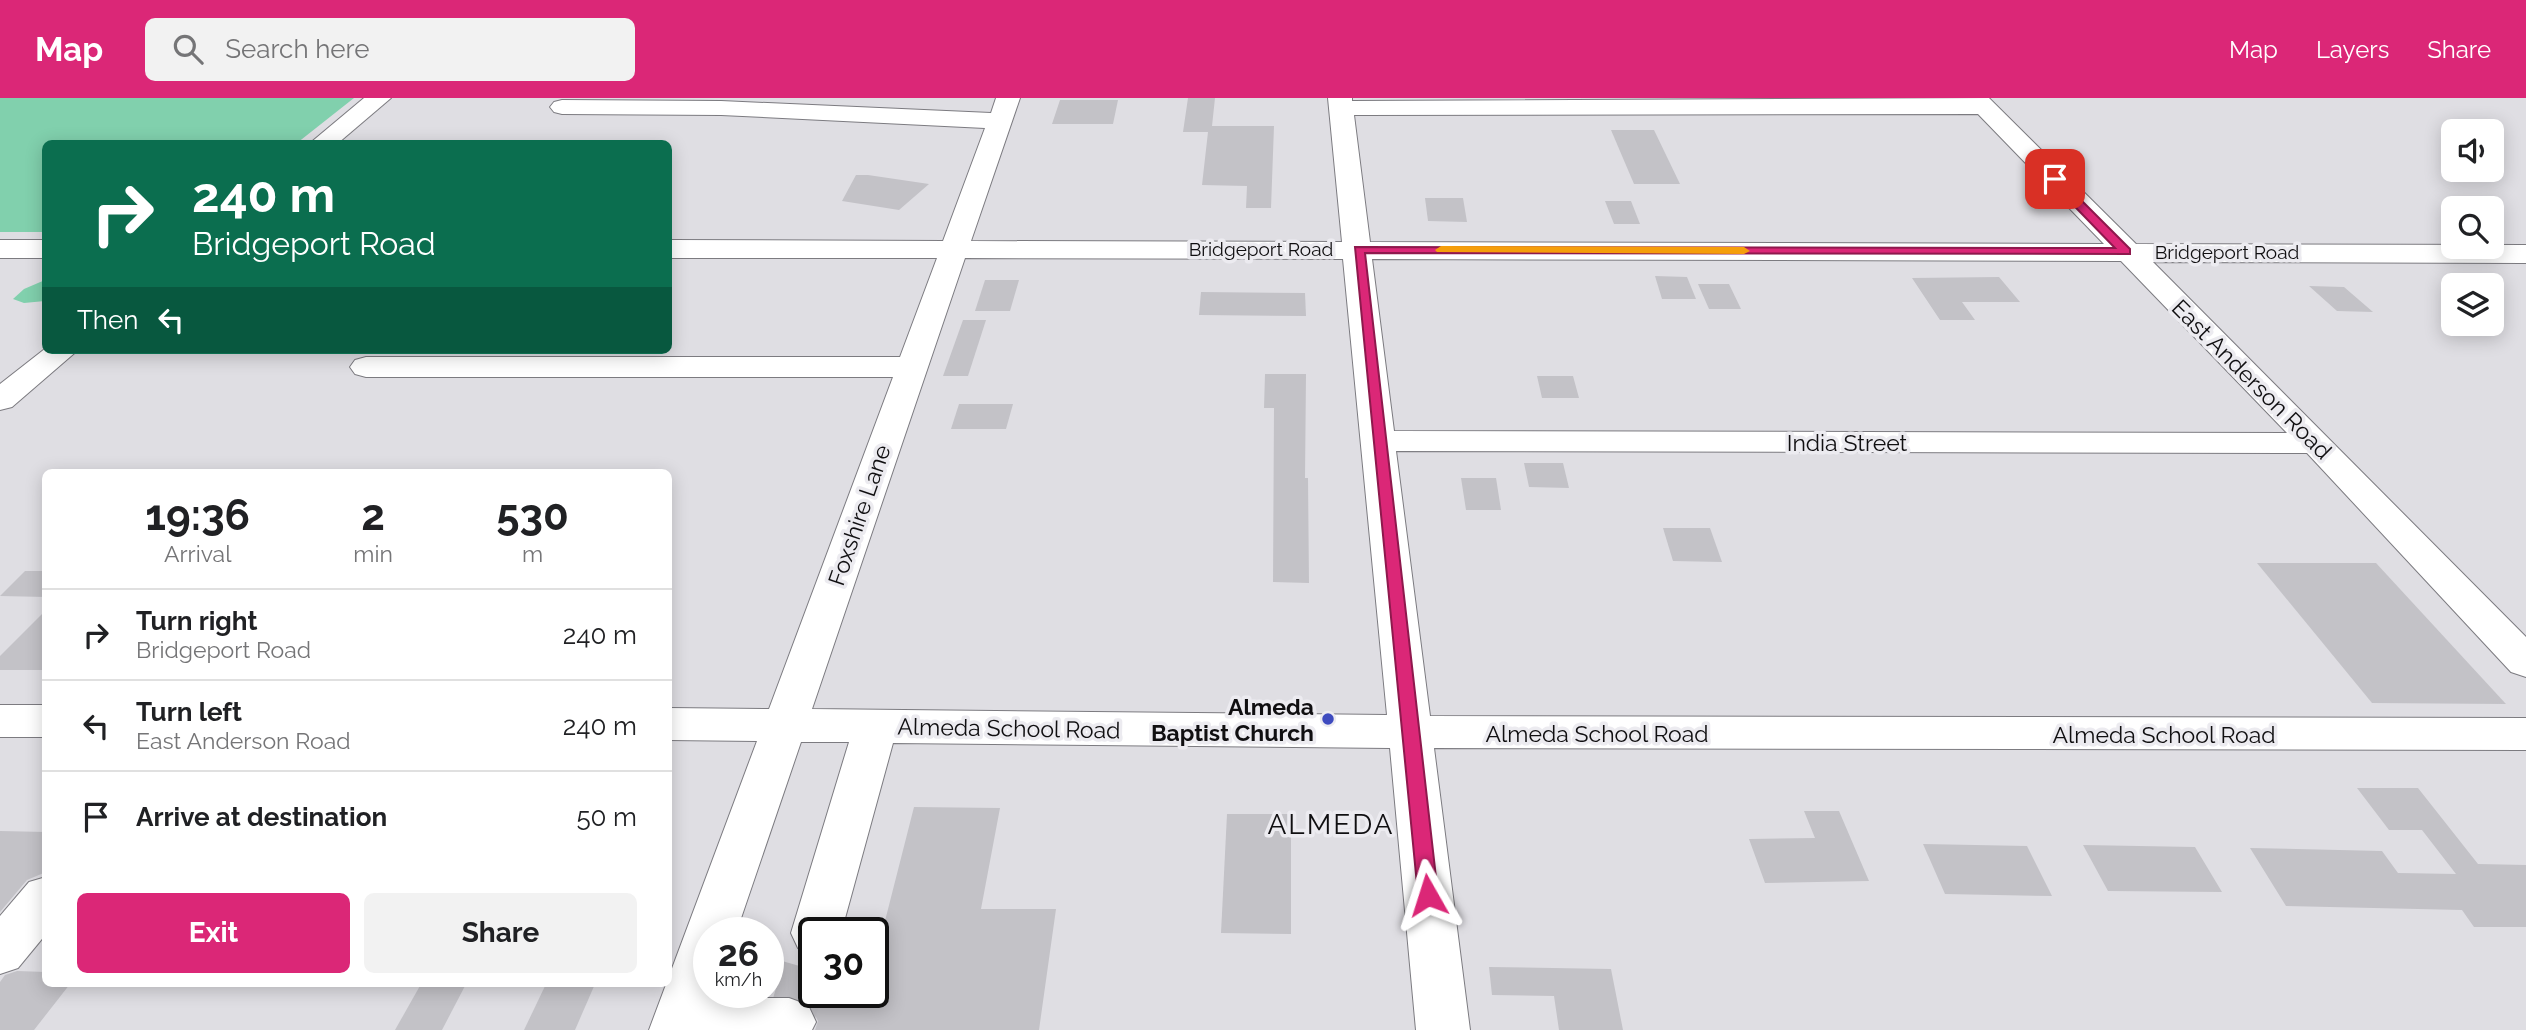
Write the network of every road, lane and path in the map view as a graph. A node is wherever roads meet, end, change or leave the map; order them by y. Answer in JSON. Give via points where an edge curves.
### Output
{"nodes":[{"id":1,"x":379,"y":98,"type":"edge"},
{"id":2,"x":1980,"y":102,"type":"edge"},
{"id":3,"x":1341,"y":103,"type":"edge"},
{"id":4,"x":562,"y":107,"type":"dead end"},
{"id":5,"x":1004,"y":109,"type":"edge"},
{"id":6,"x":326,"y":140,"type":"edge"},
{"id":7,"x":954,"y":248,"type":"junction"},
{"id":8,"x":0,"y":249,"type":"edge"},
{"id":9,"x":42,"y":249,"type":"edge"},
{"id":10,"x":672,"y":249,"type":"edge"},
{"id":11,"x":1359,"y":250,"type":"junction"},
{"id":12,"x":2125,"y":252,"type":"junction"},
{"id":13,"x":2526,"y":254,"type":"edge"},
{"id":14,"x":57,"y":354,"type":"edge"},
{"id":15,"x":366,"y":367,"type":"dead end"},
{"id":16,"x":911,"y":367,"type":"junction"},
{"id":17,"x":0,"y":400,"type":"edge"},
{"id":18,"x":1377,"y":441,"type":"junction"},
{"id":19,"x":2316,"y":443,"type":"junction"},
{"id":20,"x":2526,"y":662,"type":"edge"},
{"id":21,"x":0,"y":721,"type":"edge"},
{"id":22,"x":42,"y":721,"type":"edge"},
{"id":23,"x":672,"y":724,"type":"edge"},
{"id":24,"x":786,"y":725,"type":"junction"},
{"id":25,"x":876,"y":726,"type":"junction"},
{"id":26,"x":1410,"y":732,"type":"junction"},
{"id":27,"x":2526,"y":734,"type":"edge"},
{"id":28,"x":42,"y":902,"type":"edge"},
{"id":29,"x":717,"y":917,"type":"edge"},
{"id":30,"x":821,"y":917,"type":"edge"},
{"id":31,"x":0,"y":952,"type":"edge"},
{"id":32,"x":693,"y":984,"type":"edge"},
{"id":33,"x":789,"y":1021,"type":"edge"},
{"id":34,"x":678,"y":1026,"type":"edge"},
{"id":35,"x":1443,"y":1030,"type":"edge"}],
"edges":[{"from":1,"to":6,"type":"street"},
{"from":2,"to":3,"type":"street"},
{"from":2,"to":12,"type":"street","name":"East Anderson Road"},
{"from":3,"to":11,"type":"street"},
{"from":4,"to":5,"type":"street","via":[[721,107],[781,113]]},
{"from":5,"to":7,"type":"street","name":"Foxshire Lane"},
{"from":7,"to":10,"type":"street","name":"Bridgeport Road"},
{"from":7,"to":11,"type":"street","name":"Bridgeport Road"},
{"from":7,"to":16,"type":"street","name":"Foxshire Lane"},
{"from":8,"to":9,"type":"street"},
{"from":11,"to":12,"type":"street","name":"Bridgeport Road"},
{"from":11,"to":18,"type":"street"},
{"from":12,"to":13,"type":"street","name":"Bridgeport Road"},
{"from":12,"to":19,"type":"street","name":"East Anderson Road"},
{"from":14,"to":17,"type":"street"},
{"from":15,"to":16,"type":"street"},
{"from":16,"to":24,"type":"street","name":"Foxshire Lane"},
{"from":18,"to":19,"type":"street","name":"India Street"},
{"from":18,"to":26,"type":"street"},
{"from":19,"to":20,"type":"street","name":"East Anderson Road"},
{"from":21,"to":22,"type":"street"},
{"from":23,"to":24,"type":"street","name":"Almeda School Road"},
{"from":24,"to":25,"type":"street","name":"Almeda School Road"},
{"from":24,"to":29,"type":"street","name":"Foxshire Lane"},
{"from":25,"to":26,"type":"street","name":"Almeda School Road"},
{"from":25,"to":30,"type":"street"},
{"from":26,"to":27,"type":"street","name":"Almeda School Road"},
{"from":26,"to":35,"type":"street"},
{"from":28,"to":31,"type":"street"},
{"from":32,"to":34,"type":"street"},
{"from":33,"to":34,"type":"street"}]}
